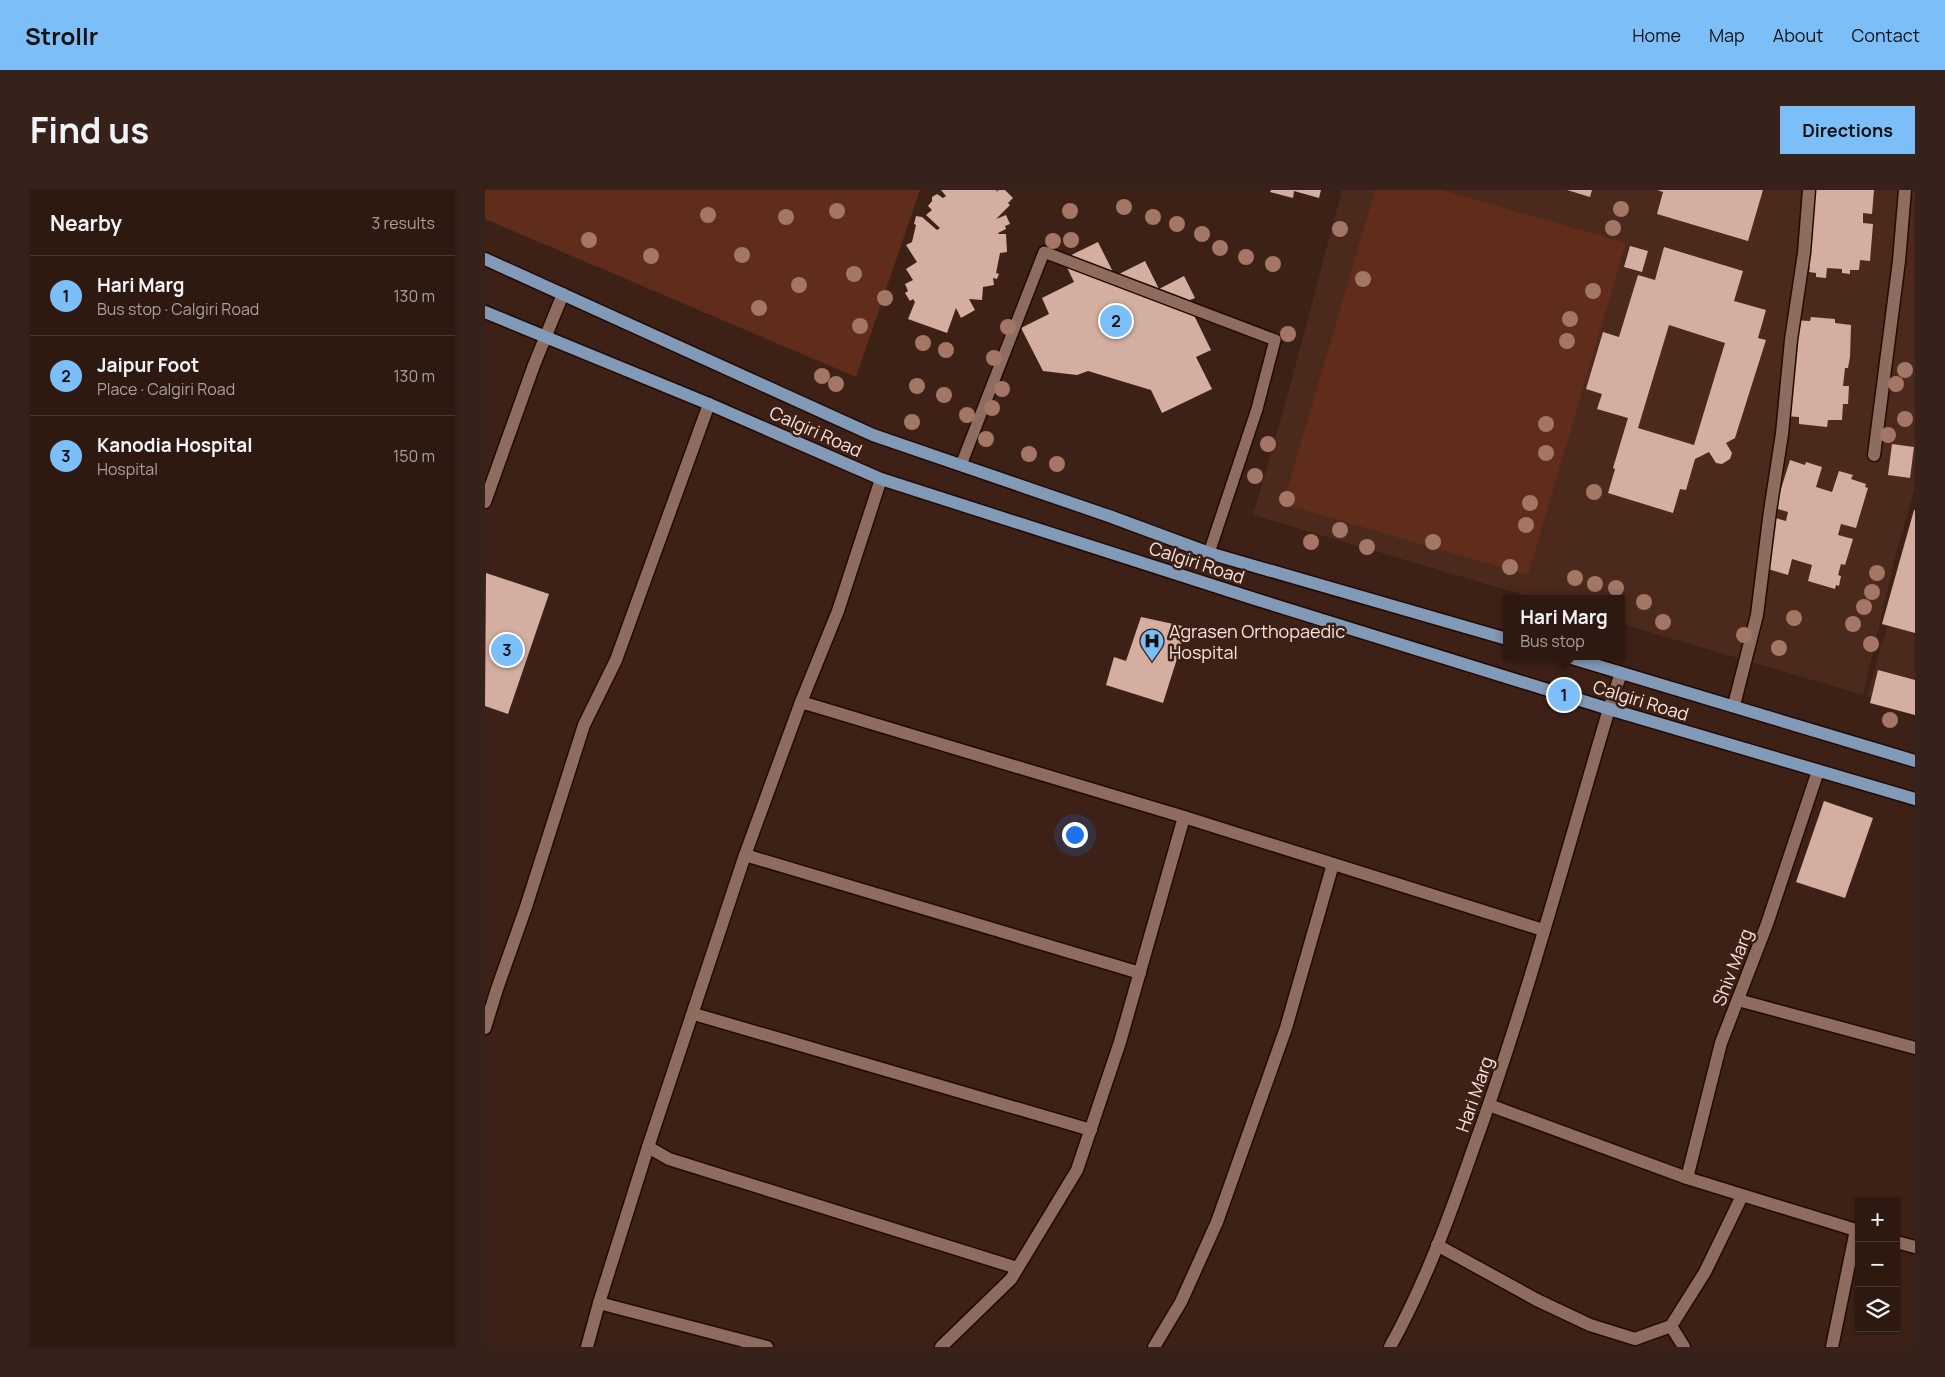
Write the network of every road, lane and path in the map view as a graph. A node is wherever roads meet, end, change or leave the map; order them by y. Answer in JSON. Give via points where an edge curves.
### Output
{"nodes":[{"id":1,"x":1809,"y":190,"type":"edge"},
{"id":2,"x":1905,"y":190,"type":"edge"},
{"id":3,"x":485,"y":259,"type":"edge"},
{"id":4,"x":563,"y":294,"type":"junction"},
{"id":5,"x":485,"y":312,"type":"edge"},
{"id":6,"x":546,"y":338,"type":"junction"},
{"id":7,"x":709,"y":404,"type":"junction"},
{"id":8,"x":1874,"y":455,"type":"dead end"},
{"id":9,"x":961,"y":466,"type":"junction"},
{"id":10,"x":881,"y":479,"type":"junction"},
{"id":11,"x":485,"y":502,"type":"edge"},
{"id":12,"x":1209,"y":553,"type":"junction"},
{"id":13,"x":1503,"y":638,"type":"edge"},
{"id":14,"x":1578,"y":660,"type":"edge"},
{"id":15,"x":1621,"y":673,"type":"junction"},
{"id":16,"x":801,"y":702,"type":"junction"},
{"id":17,"x":1734,"y":705,"type":"junction"},
{"id":18,"x":1609,"y":709,"type":"junction"},
{"id":19,"x":1915,"y":760,"type":"edge"},
{"id":20,"x":1818,"y":771,"type":"junction"},
{"id":21,"x":1915,"y":799,"type":"edge"},
{"id":22,"x":1184,"y":817,"type":"junction"},
{"id":23,"x":745,"y":855,"type":"junction"},
{"id":24,"x":1333,"y":864,"type":"junction"},
{"id":25,"x":1543,"y":930,"type":"junction"},
{"id":26,"x":1140,"y":973,"type":"junction"},
{"id":27,"x":1738,"y":1000,"type":"junction"},
{"id":28,"x":693,"y":1014,"type":"junction"},
{"id":29,"x":485,"y":1028,"type":"edge"},
{"id":30,"x":1915,"y":1048,"type":"edge"},
{"id":31,"x":1489,"y":1105,"type":"junction"},
{"id":32,"x":1091,"y":1130,"type":"junction"},
{"id":33,"x":648,"y":1147,"type":"junction"},
{"id":34,"x":1687,"y":1178,"type":"junction"},
{"id":35,"x":1743,"y":1196,"type":"junction"},
{"id":36,"x":1855,"y":1230,"type":"edge"},
{"id":37,"x":1855,"y":1240,"type":"edge"},
{"id":38,"x":1900,"y":1243,"type":"edge"},
{"id":39,"x":1437,"y":1245,"type":"junction"},
{"id":40,"x":1915,"y":1248,"type":"edge"},
{"id":41,"x":1017,"y":1268,"type":"junction"},
{"id":42,"x":599,"y":1302,"type":"junction"},
{"id":43,"x":1671,"y":1326,"type":"junction"},
{"id":44,"x":587,"y":1347,"type":"edge"},
{"id":45,"x":767,"y":1347,"type":"edge"},
{"id":46,"x":941,"y":1347,"type":"edge"},
{"id":47,"x":1154,"y":1347,"type":"edge"},
{"id":48,"x":1390,"y":1347,"type":"edge"},
{"id":49,"x":1684,"y":1347,"type":"edge"},
{"id":50,"x":1832,"y":1347,"type":"edge"}],
"edges":[{"from":1,"to":17,"type":"street","via":[[1805,253],[1757,615]]},
{"from":2,"to":8,"type":"street"},
{"from":3,"to":4,"type":"main road","name":"Calgiri Road"},
{"from":4,"to":6,"type":"street"},
{"from":4,"to":9,"type":"main road","name":"Calgiri Road","via":[[873,435]]},
{"from":5,"to":6,"type":"main road","name":"Calgiri Road"},
{"from":6,"to":7,"type":"main road","name":"Calgiri Road"},
{"from":6,"to":11,"type":"street"},
{"from":7,"to":10,"type":"main road","name":"Calgiri Road"},
{"from":7,"to":29,"type":"street","via":[[616,660],[584,725]]},
{"from":9,"to":12,"type":"main road","name":"Calgiri Road"},
{"from":9,"to":12,"type":"lane","via":[[1044,252],[1275,340],[1257,409]]},
{"from":10,"to":16,"type":"street","via":[[838,611]]},
{"from":10,"to":18,"type":"main road","name":"Calgiri Road","via":[[1255,600]]},
{"from":12,"to":13,"type":"main road","name":"Calgiri Road"},
{"from":14,"to":15,"type":"main road","name":"Calgiri Road"},
{"from":15,"to":17,"type":"main road","name":"Calgiri Road"},
{"from":15,"to":18,"type":"street","name":"Hari Marg"},
{"from":16,"to":22,"type":"street"},
{"from":16,"to":23,"type":"street"},
{"from":17,"to":19,"type":"main road","name":"Calgiri Road"},
{"from":18,"to":20,"type":"main road","name":"Calgiri Road"},
{"from":18,"to":25,"type":"street","name":"Hari Marg"},
{"from":20,"to":21,"type":"main road","name":"Calgiri Road"},
{"from":20,"to":27,"type":"street","name":"Shiv Marg"},
{"from":22,"to":24,"type":"street"},
{"from":22,"to":26,"type":"street"},
{"from":23,"to":26,"type":"street"},
{"from":23,"to":28,"type":"street"},
{"from":24,"to":25,"type":"street"},
{"from":24,"to":47,"type":"street","via":[[1286,1028],[1217,1222],[1181,1302]]},
{"from":25,"to":31,"type":"street","name":"Hari Marg"},
{"from":26,"to":32,"type":"street"},
{"from":27,"to":30,"type":"street"},
{"from":27,"to":34,"type":"street","name":"Shiv Marg","via":[[1721,1043]]},
{"from":28,"to":32,"type":"street"},
{"from":28,"to":33,"type":"street"},
{"from":31,"to":34,"type":"street"},
{"from":31,"to":39,"type":"street","name":"Hari Marg"},
{"from":32,"to":41,"type":"street","via":[[1077,1170]]},
{"from":33,"to":41,"type":"street","via":[[669,1159]]},
{"from":33,"to":42,"type":"street"},
{"from":34,"to":35,"type":"street"},
{"from":35,"to":36,"type":"street"},
{"from":35,"to":43,"type":"street","via":[[1705,1272]]},
{"from":37,"to":50,"type":"street"},
{"from":38,"to":40,"type":"street"},
{"from":39,"to":43,"type":"street","via":[[1590,1325],[1635,1339]]},
{"from":39,"to":48,"type":"street","name":"Hari Marg"},
{"from":41,"to":46,"type":"street","via":[[1011,1279]]},
{"from":42,"to":44,"type":"street"},
{"from":42,"to":45,"type":"street"},
{"from":43,"to":49,"type":"street"}]}
